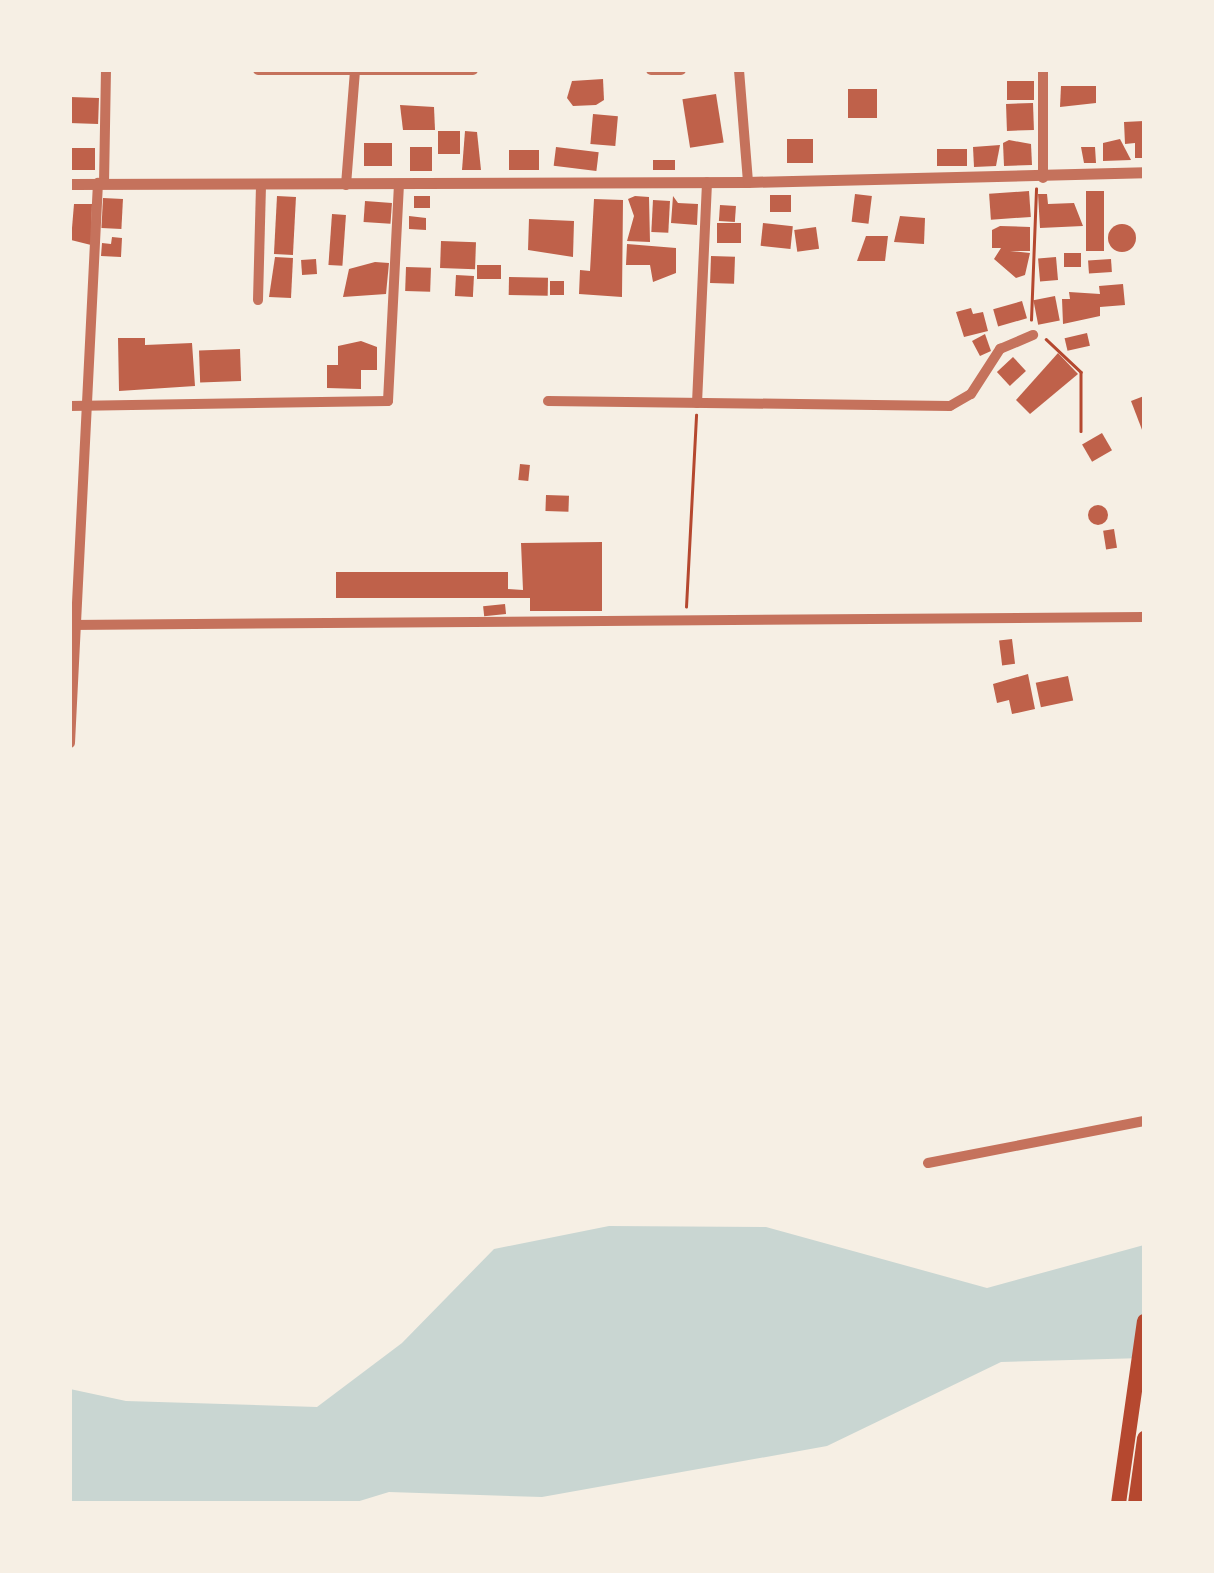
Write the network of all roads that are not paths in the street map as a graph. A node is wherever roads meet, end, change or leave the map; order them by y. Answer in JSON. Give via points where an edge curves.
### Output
{"nodes":[{"id":1,"x":106,"y":70,"type":"edge"},
{"id":2,"x":258,"y":70,"type":"edge"},
{"id":3,"x":474,"y":70,"type":"edge"},
{"id":4,"x":651,"y":70,"type":"edge"},
{"id":5,"x":681,"y":70,"type":"edge"},
{"id":6,"x":739,"y":70,"type":"edge"},
{"id":7,"x":1044,"y":70,"type":"edge"},
{"id":8,"x":355,"y":71,"type":"edge"},
{"id":9,"x":1144,"y":172,"type":"edge"},
{"id":10,"x":1039,"y":178,"type":"junction"},
{"id":11,"x":707,"y":182,"type":"junction"},
{"id":12,"x":748,"y":182,"type":"junction"},
{"id":13,"x":70,"y":184,"type":"edge"},
{"id":14,"x":101,"y":184,"type":"junction"},
{"id":15,"x":261,"y":184,"type":"junction"},
{"id":16,"x":399,"y":184,"type":"junction"},
{"id":17,"x":346,"y":185,"type":"junction"},
{"id":18,"x":258,"y":300,"type":"dead end"},
{"id":19,"x":1033,"y":335,"type":"road end"},
{"id":20,"x":548,"y":401,"type":"dead end"},
{"id":21,"x":697,"y":403,"type":"junction"},
{"id":22,"x":70,"y":406,"type":"edge"},
{"id":23,"x":86,"y":406,"type":"junction"},
{"id":24,"x":1144,"y":617,"type":"edge"},
{"id":25,"x":73,"y":625,"type":"edge"},
{"id":26,"x":70,"y":743,"type":"edge"},
{"id":27,"x":1144,"y":1121,"type":"edge"},
{"id":28,"x":928,"y":1163,"type":"dead end"},
{"id":29,"x":1144,"y":1321,"type":"edge"},
{"id":30,"x":1144,"y":1438,"type":"edge"},
{"id":31,"x":1118,"y":1503,"type":"edge"},
{"id":32,"x":1135,"y":1503,"type":"edge"}],
"edges":[{"from":1,"to":14,"type":"street"},
{"from":2,"to":8,"type":"street"},
{"from":3,"to":8,"type":"street"},
{"from":4,"to":5,"type":"street"},
{"from":6,"to":12,"type":"street"},
{"from":7,"to":10,"type":"street"},
{"from":8,"to":17,"type":"street"},
{"from":9,"to":10,"type":"street"},
{"from":10,"to":12,"type":"street"},
{"from":11,"to":12,"type":"street"},
{"from":11,"to":16,"type":"street"},
{"from":11,"to":21,"type":"street"},
{"from":13,"to":14,"type":"street"},
{"from":14,"to":15,"type":"street"},
{"from":14,"to":23,"type":"street"},
{"from":15,"to":17,"type":"street"},
{"from":15,"to":18,"type":"street"},
{"from":16,"to":17,"type":"street"},
{"from":16,"to":23,"type":"street","via":[[388,400]]},
{"from":19,"to":21,"type":"street","via":[[1000,349],[971,394],[950,406]]},
{"from":20,"to":21,"type":"street"},
{"from":22,"to":23,"type":"street"},
{"from":23,"to":25,"type":"street"},
{"from":24,"to":25,"type":"street"},
{"from":25,"to":26,"type":"street"},
{"from":27,"to":28,"type":"street"},
{"from":29,"to":31,"type":"main road"},
{"from":30,"to":32,"type":"main road"}]}
